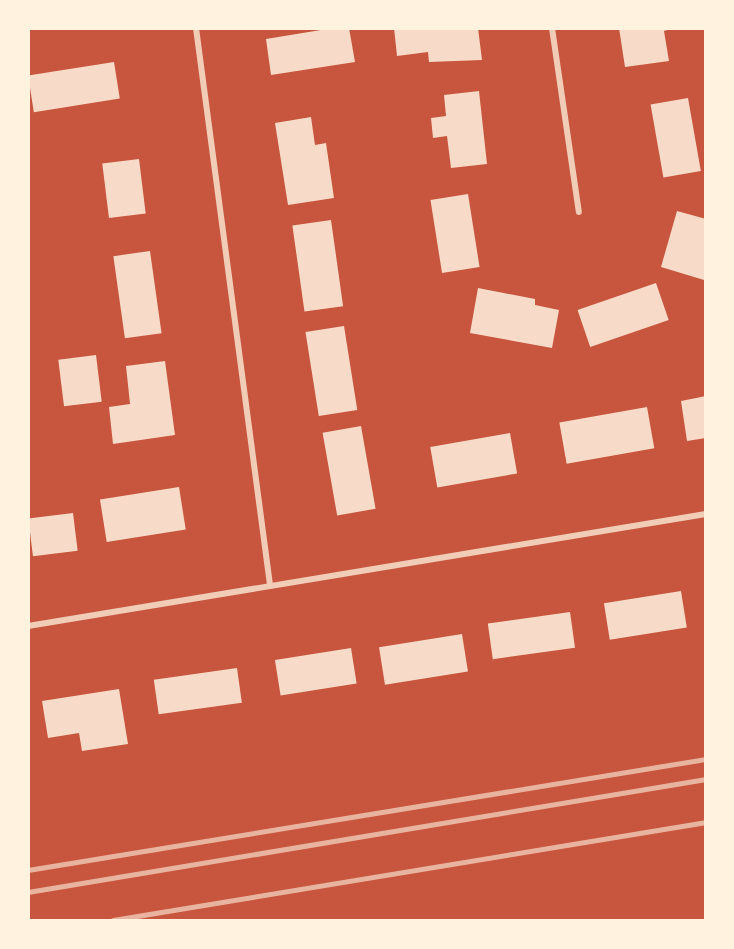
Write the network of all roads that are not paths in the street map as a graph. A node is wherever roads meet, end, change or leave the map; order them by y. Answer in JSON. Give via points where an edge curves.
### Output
{"nodes":[{"id":1,"x":195,"y":28,"type":"edge"},
{"id":2,"x":552,"y":28,"type":"edge"},
{"id":3,"x":579,"y":212,"type":"dead end"},
{"id":4,"x":705,"y":514,"type":"edge"},
{"id":5,"x":270,"y":585,"type":"junction"},
{"id":6,"x":28,"y":626,"type":"edge"}],
"edges":[{"from":1,"to":5,"type":"street"},
{"from":2,"to":3,"type":"street"},
{"from":4,"to":5,"type":"street"},
{"from":5,"to":6,"type":"street"}]}
